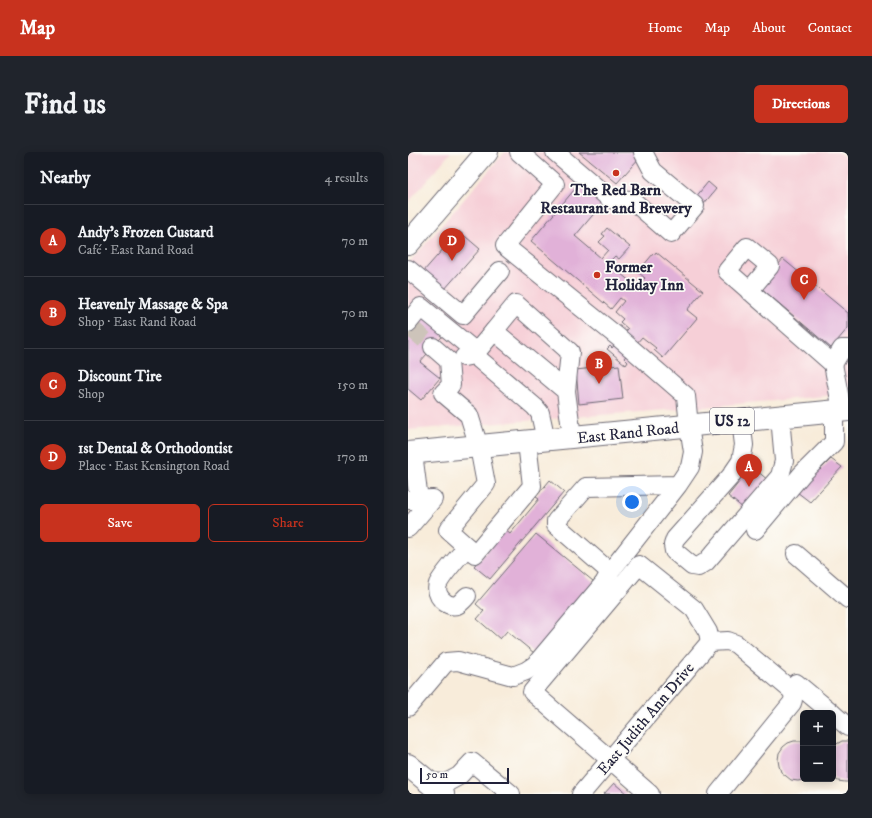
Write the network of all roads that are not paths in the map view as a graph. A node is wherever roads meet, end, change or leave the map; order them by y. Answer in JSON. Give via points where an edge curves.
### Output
{"nodes":[{"id":1,"x":487,"y":152,"type":"edge"},
{"id":2,"x":519,"y":152,"type":"edge"},
{"id":3,"x":555,"y":152,"type":"edge"},
{"id":4,"x":644,"y":152,"type":"edge"},
{"id":5,"x":408,"y":244,"type":"edge"},
{"id":6,"x":408,"y":269,"type":"edge"},
{"id":7,"x":500,"y":271,"type":"dead end"},
{"id":8,"x":749,"y":291,"type":"dead end"},
{"id":9,"x":409,"y":326,"type":"edge"},
{"id":10,"x":494,"y":331,"type":"junction"},
{"id":11,"x":433,"y":347,"type":"tunnel mouth"},
{"id":12,"x":848,"y":349,"type":"edge"},
{"id":13,"x":475,"y":354,"type":"junction"},
{"id":14,"x":449,"y":361,"type":"junction"},
{"id":15,"x":833,"y":364,"type":"junction"},
{"id":16,"x":566,"y":391,"type":"junction"},
{"id":17,"x":841,"y":411,"type":"edge"},
{"id":18,"x":780,"y":417,"type":"junction"},
{"id":19,"x":740,"y":420,"type":"junction"},
{"id":20,"x":689,"y":426,"type":"junction"},
{"id":21,"x":572,"y":437,"type":"junction"},
{"id":22,"x":536,"y":441,"type":"junction"},
{"id":23,"x":479,"y":446,"type":"junction"},
{"id":24,"x":411,"y":453,"type":"edge"},
{"id":25,"x":678,"y":485,"type":"junction"},
{"id":26,"x":413,"y":500,"type":"edge"},
{"id":27,"x":408,"y":528,"type":"edge"},
{"id":28,"x":755,"y":530,"type":"dead end"},
{"id":29,"x":471,"y":550,"type":"junction"},
{"id":30,"x":796,"y":554,"type":"dead end"},
{"id":31,"x":610,"y":572,"type":"junction"},
{"id":32,"x":467,"y":596,"type":"dead end"},
{"id":33,"x":848,"y":599,"type":"edge"},
{"id":34,"x":710,"y":642,"type":"junction"},
{"id":35,"x":796,"y":683,"type":"dead end"},
{"id":36,"x":408,"y":707,"type":"edge"},
{"id":37,"x":827,"y":710,"type":"edge"},
{"id":38,"x":836,"y":717,"type":"edge"},
{"id":39,"x":848,"y":727,"type":"edge"},
{"id":40,"x":611,"y":758,"type":"junction"},
{"id":41,"x":408,"y":764,"type":"edge"},
{"id":42,"x":436,"y":788,"type":"edge"},
{"id":43,"x":511,"y":794,"type":"edge"},
{"id":44,"x":581,"y":794,"type":"edge"},
{"id":45,"x":650,"y":794,"type":"edge"},
{"id":46,"x":718,"y":794,"type":"edge"}],
"edges":[{"from":1,"to":5,"type":"main road"},
{"from":2,"to":20,"type":"street","via":[[555,184],[505,246],[618,337],[686,396]]},
{"from":3,"to":4,"type":"street","via":[[610,199],[632,200],[671,234],[695,206],[653,171]]},
{"from":6,"to":7,"type":"street","via":[[463,315]]},
{"from":8,"to":15,"type":"street"},
{"from":9,"to":13,"type":"street","via":[[421,307]]},
{"from":10,"to":13,"type":"street"},
{"from":10,"to":16,"type":"street"},
{"from":10,"to":16,"type":"street","via":[[516,304],[570,352]]},
{"from":11,"to":14,"type":"street"},
{"from":12,"to":15,"type":"street","via":[[842,349]]},
{"from":13,"to":14,"type":"street"},
{"from":13,"to":22,"type":"street","via":[[540,413]]},
{"from":14,"to":23,"type":"street","via":[[451,384],[443,393],[469,415]]},
{"from":15,"to":17,"type":"street"},
{"from":16,"to":21,"type":"street"},
{"from":17,"to":18,"type":"main road","name":"East Rand Road","number":"US 12"},
{"from":17,"to":28,"type":"street","via":[[834,442],[802,474]]},
{"from":18,"to":19,"type":"main road","name":"East Rand Road","number":"US 12"},
{"from":18,"to":19,"type":"street","via":[[784,462],[780,476],[706,562],[698,567],[692,566],[674,551],[673,545],[675,539],[741,461],[744,445]]},
{"from":19,"to":20,"type":"main road","name":"East Rand Road","number":"US 12"},
{"from":20,"to":21,"type":"main road","name":"East Rand Road","number":"US 12"},
{"from":20,"to":25,"type":"street","via":[[693,452],[690,467]]},
{"from":21,"to":22,"type":"main road","name":"East Rand Road","number":"US 12"},
{"from":22,"to":23,"type":"main road","name":"East Rand Road","number":"US 12"},
{"from":22,"to":29,"type":"street","via":[[532,486]]},
{"from":23,"to":24,"type":"main road","name":"East Rand Road","number":"US 12"},
{"from":23,"to":29,"type":"street","via":[[486,484],[448,530]]},
{"from":24,"to":26,"type":"street"},
{"from":25,"to":31,"type":"street"},
{"from":25,"to":31,"type":"street","via":[[586,487],[556,521],[559,529]]},
{"from":26,"to":27,"type":"street","via":[[433,499]]},
{"from":29,"to":32,"type":"street","via":[[438,585],[438,595],[449,604],[457,605]]},
{"from":30,"to":33,"type":"street"},
{"from":31,"to":36,"type":"street","via":[[604,583],[535,664],[526,671],[513,676],[458,661],[446,662]]},
{"from":34,"to":40,"type":"street","name":"East Judith Ann Drive"},
{"from":34,"to":40,"type":"street","via":[[708,632],[694,609],[639,565],[532,692]]},
{"from":34,"to":46,"type":"street","via":[[728,641],[736,644],[791,690],[794,699]]},
{"from":35,"to":37,"type":"street"},
{"from":38,"to":39,"type":"street"},
{"from":40,"to":44,"type":"street","name":"East Judith Ann Drive"},
{"from":40,"to":45,"type":"street"},
{"from":41,"to":42,"type":"main road"},
{"from":42,"to":43,"type":"street","via":[[459,776],[472,762]]}]}
